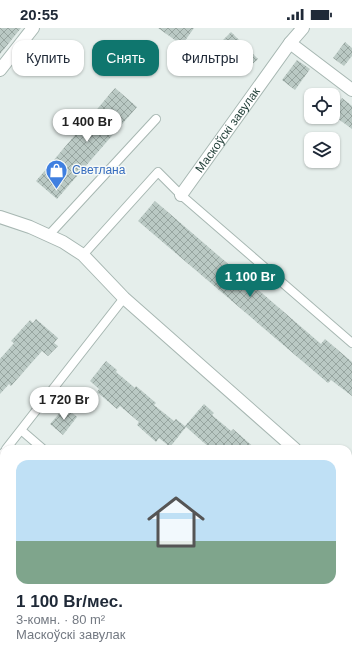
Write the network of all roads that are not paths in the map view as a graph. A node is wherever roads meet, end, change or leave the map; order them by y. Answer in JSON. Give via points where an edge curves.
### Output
{"nodes":[{"id":1,"x":33,"y":28,"type":"edge"},
{"id":2,"x":303,"y":28,"type":"edge"},
{"id":3,"x":290,"y":43,"type":"junction"},
{"id":4,"x":0,"y":70,"type":"edge"},
{"id":5,"x":352,"y":90,"type":"edge"},
{"id":6,"x":156,"y":119,"type":"dead end"},
{"id":7,"x":181,"y":195,"type":"junction"},
{"id":8,"x":0,"y":217,"type":"edge"},
{"id":9,"x":48,"y":236,"type":"junction"},
{"id":10,"x":83,"y":255,"type":"junction"},
{"id":11,"x":124,"y":298,"type":"junction"},
{"id":12,"x":352,"y":343,"type":"edge"},
{"id":13,"x":21,"y":430,"type":"junction"},
{"id":14,"x":9,"y":445,"type":"edge"},
{"id":15,"x":38,"y":445,"type":"edge"},
{"id":16,"x":290,"y":445,"type":"edge"}],
"edges":[{"from":1,"to":4,"type":"street"},
{"from":2,"to":3,"type":"street","name":"Маскоўскі завулак"},
{"from":3,"to":5,"type":"street"},
{"from":3,"to":7,"type":"street","name":"Маскоўскі завулак"},
{"from":6,"to":9,"type":"lane"},
{"from":7,"to":10,"type":"lane","via":[[158,172]]},
{"from":7,"to":12,"type":"lane"},
{"from":8,"to":9,"type":"street"},
{"from":9,"to":10,"type":"street"},
{"from":10,"to":11,"type":"street"},
{"from":11,"to":13,"type":"lane"},
{"from":11,"to":16,"type":"street"},
{"from":13,"to":14,"type":"lane"},
{"from":13,"to":15,"type":"lane"}]}
